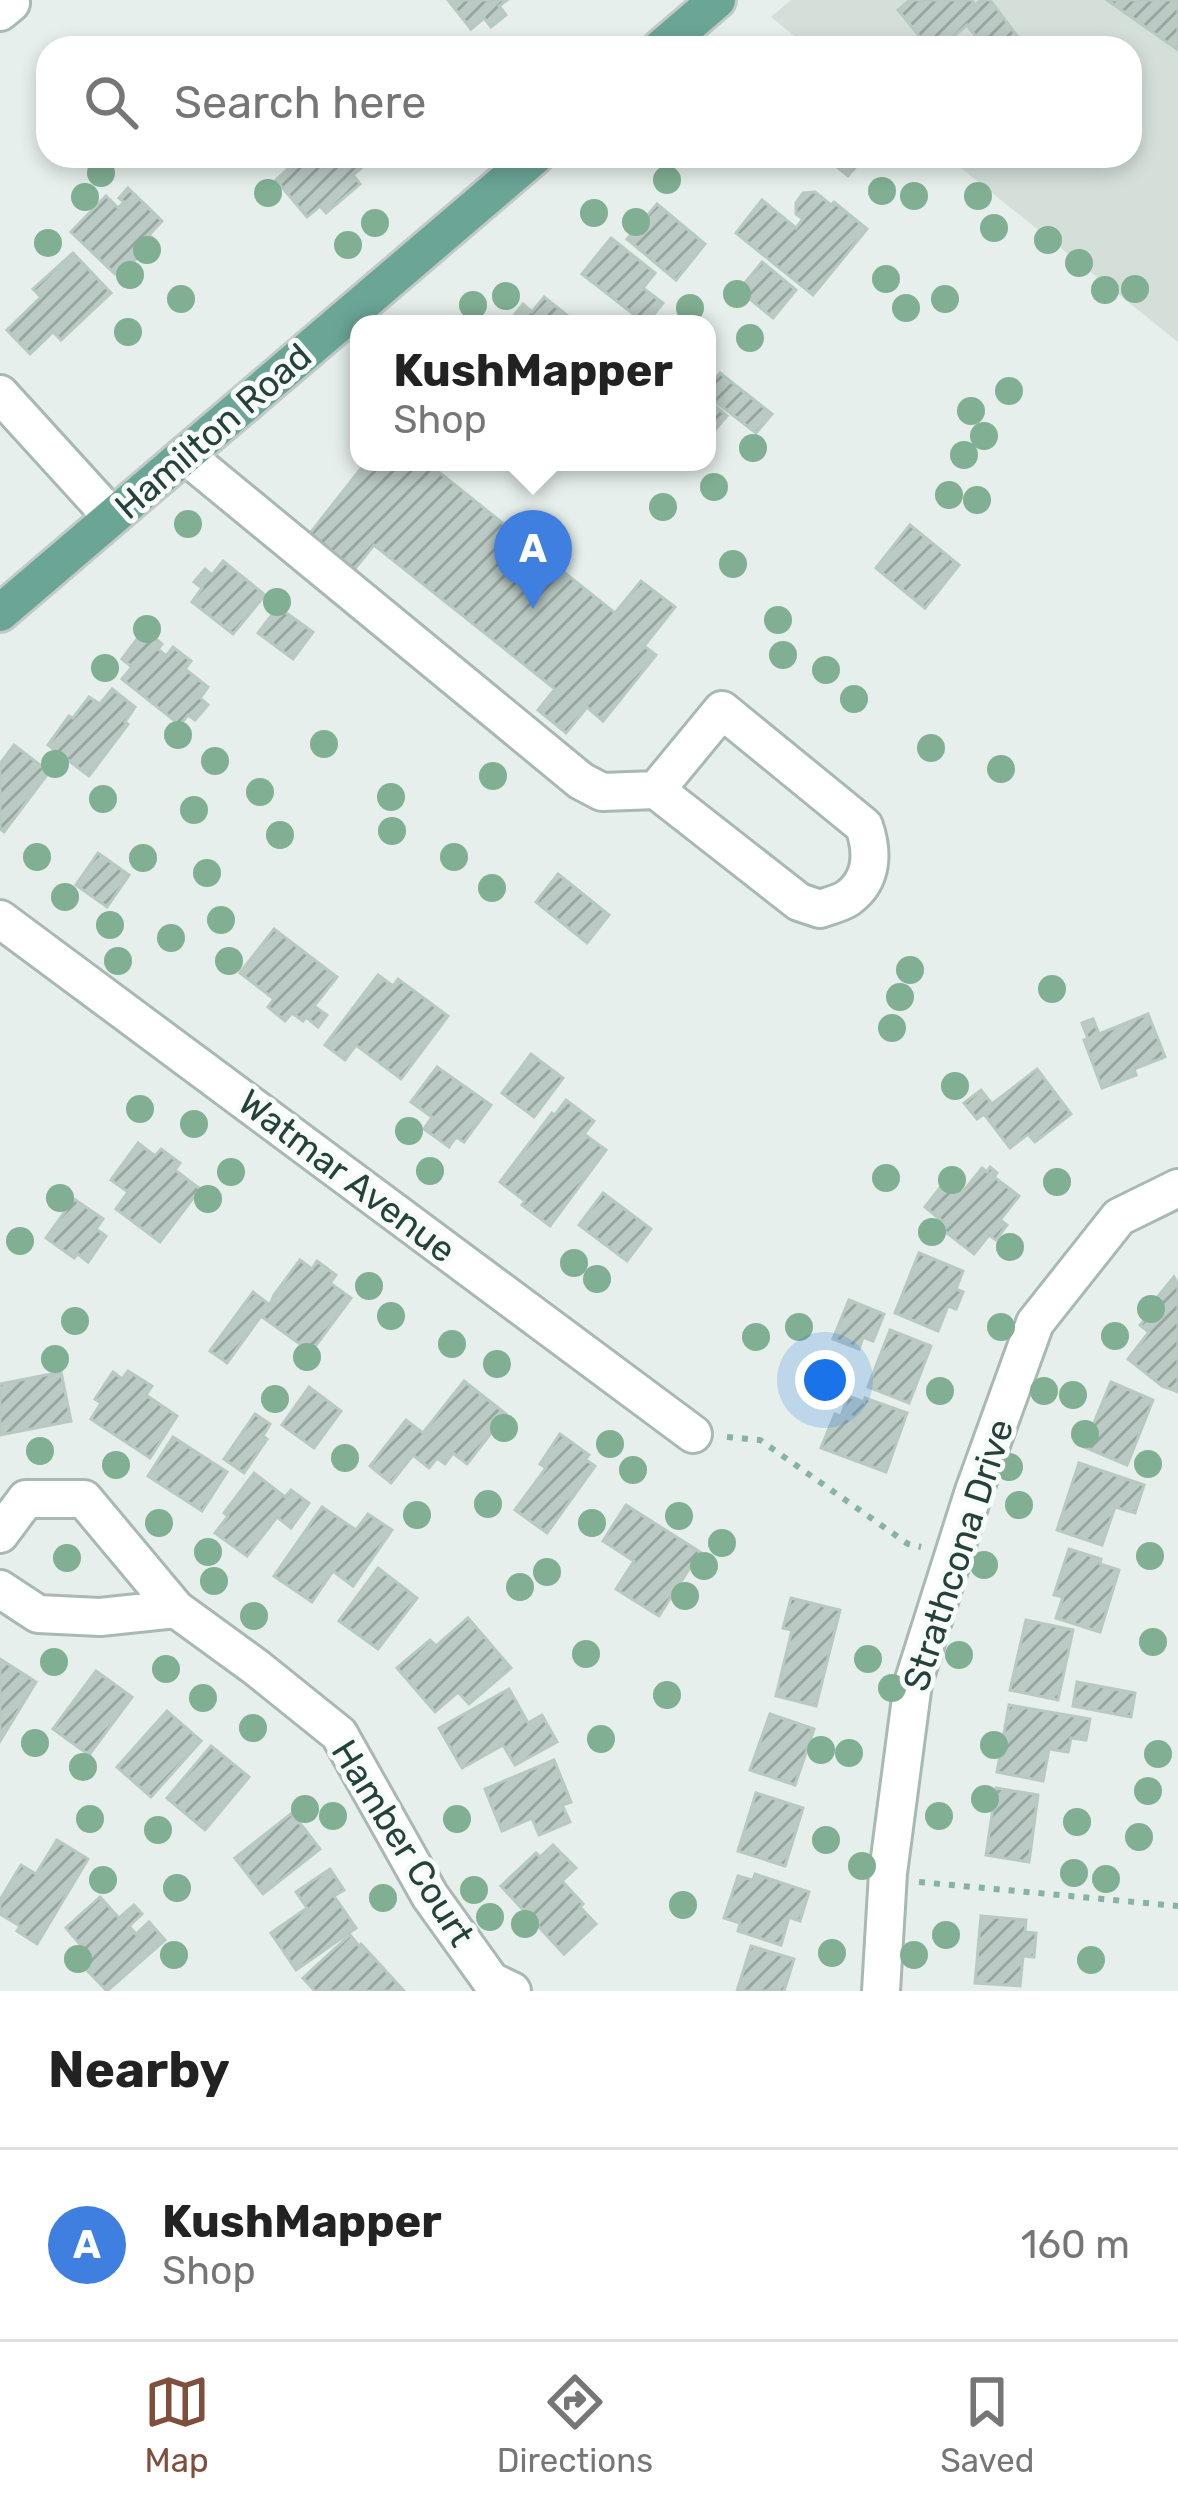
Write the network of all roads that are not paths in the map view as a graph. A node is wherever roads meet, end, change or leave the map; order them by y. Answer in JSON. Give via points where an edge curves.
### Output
{"nodes":[{"id":1,"x":8,"y":0,"type":"edge"},
{"id":2,"x":717,"y":0,"type":"edge"},
{"id":3,"x":0,"y":12,"type":"edge"},
{"id":4,"x":675,"y":36,"type":"edge"},
{"id":5,"x":521,"y":168,"type":"edge"},
{"id":6,"x":0,"y":394,"type":"edge"},
{"id":7,"x":185,"y":455,"type":"junction"},
{"id":8,"x":112,"y":518,"type":"junction"},
{"id":9,"x":0,"y":613,"type":"edge"},
{"id":10,"x":656,"y":790,"type":"junction"},
{"id":11,"x":0,"y":919,"type":"edge"},
{"id":12,"x":1178,"y":1188,"type":"edge"},
{"id":13,"x":693,"y":1434,"type":"road end"},
{"id":14,"x":0,"y":1534,"type":"edge"},
{"id":15,"x":0,"y":1589,"type":"edge"},
{"id":16,"x":176,"y":1609,"type":"junction"},
{"id":17,"x":512,"y":1991,"type":"edge"},
{"id":18,"x":880,"y":1991,"type":"edge"}],
"edges":[{"from":1,"to":3,"type":"street"},
{"from":2,"to":4,"type":"main road"},
{"from":5,"to":7,"type":"main road","name":"Hamilton Road"},
{"from":6,"to":8,"type":"street"},
{"from":7,"to":8,"type":"main road","name":"Hamilton Road"},
{"from":7,"to":10,"type":"street","via":[[581,781],[602,792]]},
{"from":8,"to":9,"type":"main road","name":"Hamilton Road"},
{"from":10,"to":10,"type":"street","via":[[799,902],[820,909],[849,897],[866,876],[872,850],[864,826],[722,710]]},
{"from":11,"to":13,"type":"street","name":"Watmar Avenue"},
{"from":12,"to":18,"type":"street","name":"Strathcona Drive","via":[[1119,1217],[1035,1323],[913,1683]]},
{"from":14,"to":16,"type":"street","name":"Hamber Court","via":[[26,1499],[84,1499]]},
{"from":15,"to":16,"type":"street","via":[[38,1614]]},
{"from":16,"to":17,"type":"street","name":"Hamber Court","via":[[339,1735],[430,1896],[490,1981]]}]}
